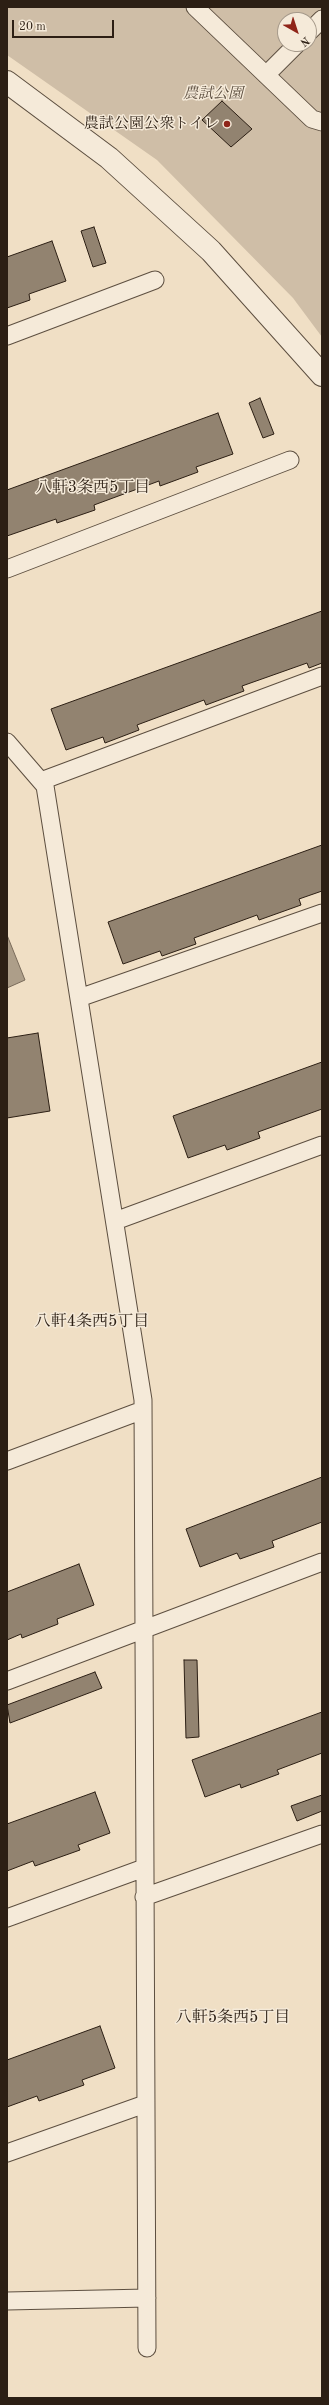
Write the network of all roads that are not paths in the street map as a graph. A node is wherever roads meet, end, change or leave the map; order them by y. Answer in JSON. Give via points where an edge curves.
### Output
{"nodes":[{"id":1,"x":195,"y":7,"type":"edge"},
{"id":2,"x":289,"y":52,"type":"edge"},
{"id":3,"x":266,"y":75,"type":"junction"},
{"id":4,"x":7,"y":82,"type":"edge"},
{"id":5,"x":322,"y":122,"type":"edge"},
{"id":6,"x":155,"y":280,"type":"dead end"},
{"id":7,"x":7,"y":336,"type":"edge"},
{"id":8,"x":322,"y":375,"type":"edge"},
{"id":9,"x":290,"y":460,"type":"dead end"},
{"id":10,"x":7,"y":569,"type":"edge"},
{"id":11,"x":322,"y":676,"type":"edge"},
{"id":12,"x":7,"y":742,"type":"edge"},
{"id":13,"x":41,"y":781,"type":"junction"},
{"id":14,"x":322,"y":913,"type":"edge"},
{"id":15,"x":79,"y":998,"type":"junction"},
{"id":16,"x":322,"y":1145,"type":"edge"},
{"id":17,"x":115,"y":1221,"type":"junction"},
{"id":18,"x":143,"y":1410,"type":"junction"},
{"id":19,"x":7,"y":1460,"type":"edge"},
{"id":20,"x":322,"y":1562,"type":"edge"},
{"id":21,"x":144,"y":1630,"type":"junction"},
{"id":22,"x":7,"y":1681,"type":"edge"},
{"id":23,"x":322,"y":1834,"type":"edge"},
{"id":24,"x":144,"y":1868,"type":"junction"},
{"id":25,"x":144,"y":1897,"type":"junction"},
{"id":26,"x":7,"y":1918,"type":"edge"},
{"id":27,"x":145,"y":2104,"type":"junction"},
{"id":28,"x":7,"y":2153,"type":"edge"},
{"id":29,"x":147,"y":2298,"type":"junction"},
{"id":30,"x":7,"y":2300,"type":"edge"},
{"id":31,"x":147,"y":2348,"type":"dead end"}],
"edges":[{"from":1,"to":3,"type":"lane"},
{"from":2,"to":3,"type":"lane"},
{"from":3,"to":5,"type":"lane","via":[[312,118]]},
{"from":4,"to":8,"type":"street","via":[[109,158],[211,251]]},
{"from":6,"to":7,"type":"lane"},
{"from":9,"to":10,"type":"lane"},
{"from":11,"to":13,"type":"lane"},
{"from":12,"to":13,"type":"lane"},
{"from":13,"to":15,"type":"lane","via":[[45,786]]},
{"from":14,"to":15,"type":"lane"},
{"from":15,"to":17,"type":"lane"},
{"from":16,"to":17,"type":"lane"},
{"from":17,"to":18,"type":"lane"},
{"from":18,"to":19,"type":"lane"},
{"from":18,"to":21,"type":"lane"},
{"from":20,"to":21,"type":"lane"},
{"from":21,"to":22,"type":"lane"},
{"from":21,"to":24,"type":"lane"},
{"from":23,"to":25,"type":"lane"},
{"from":24,"to":25,"type":"lane"},
{"from":24,"to":26,"type":"lane"},
{"from":25,"to":27,"type":"lane"},
{"from":27,"to":28,"type":"lane"},
{"from":27,"to":29,"type":"lane"},
{"from":29,"to":30,"type":"lane"},
{"from":29,"to":31,"type":"lane"}]}
